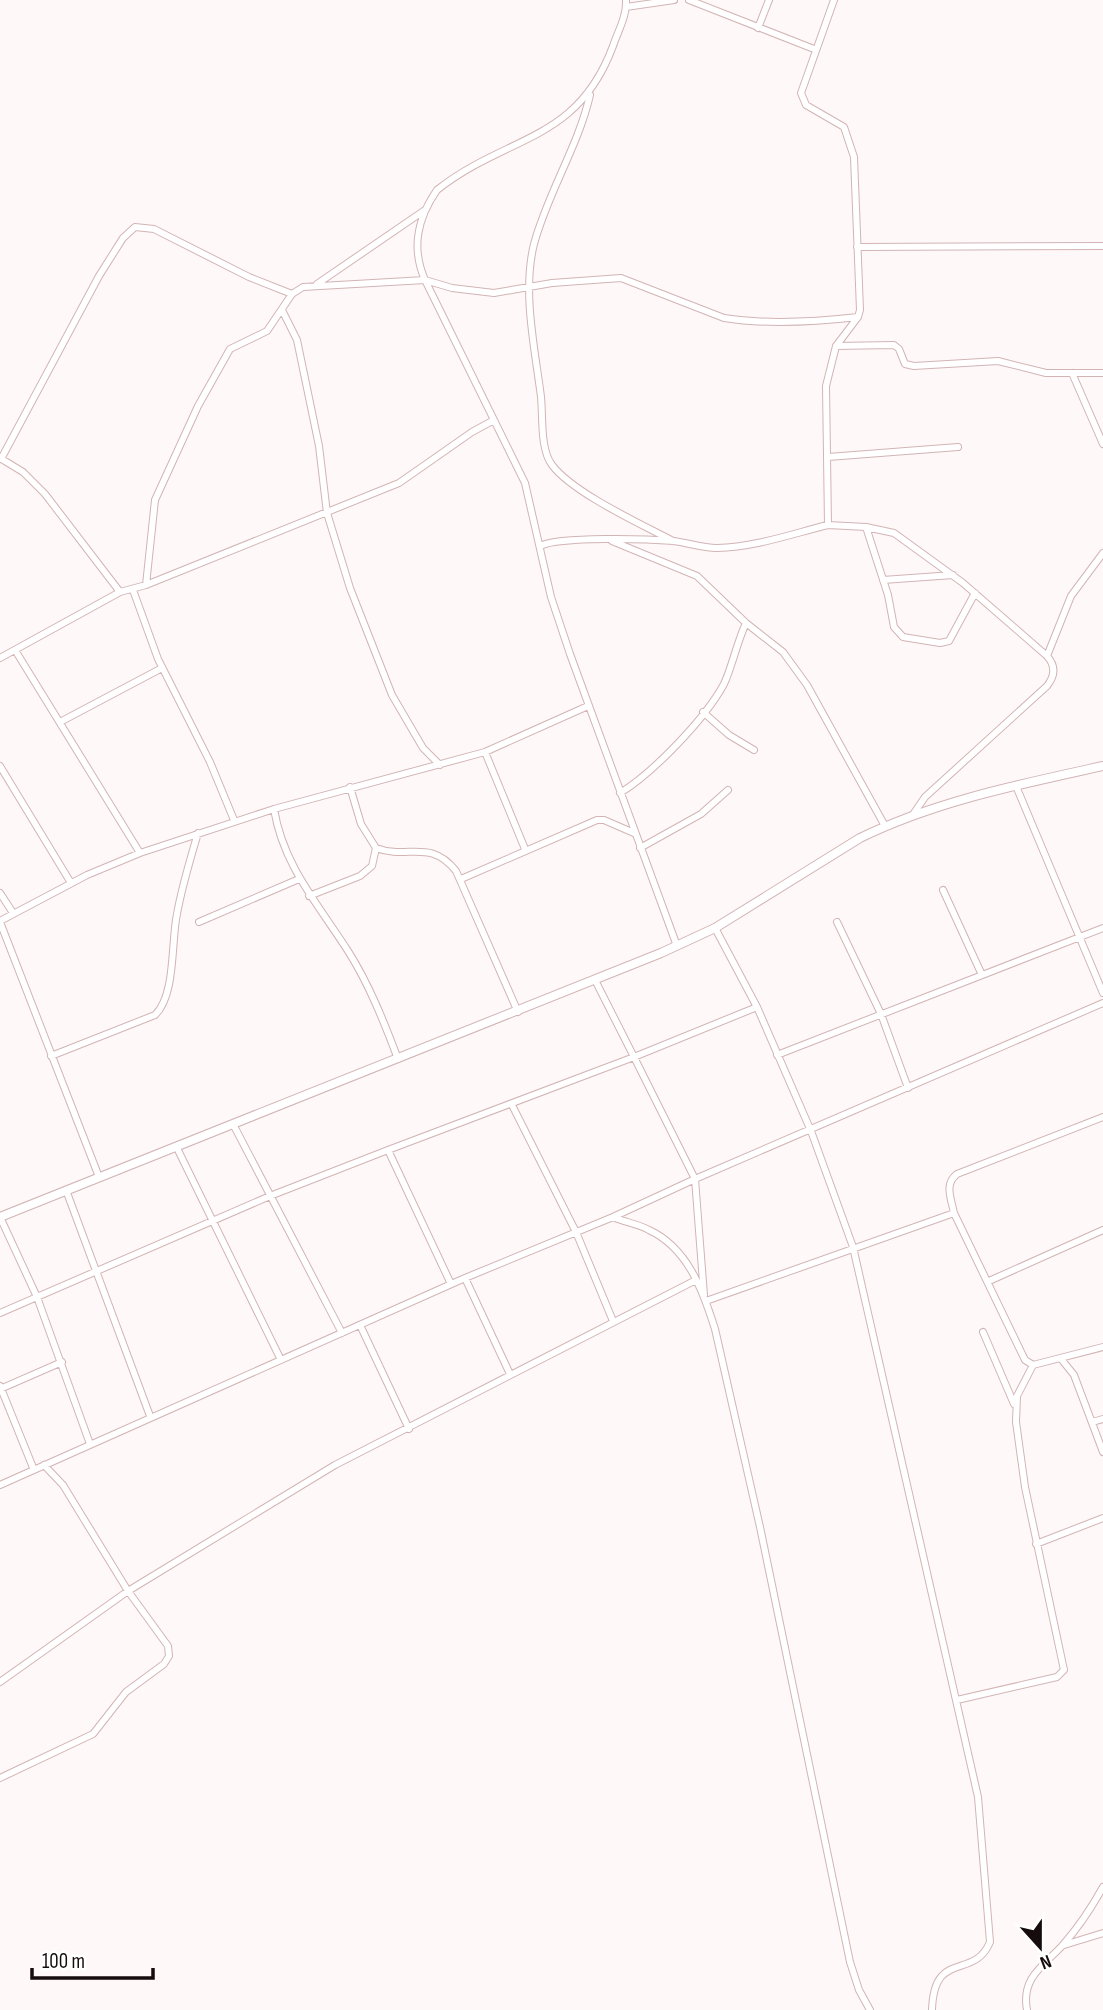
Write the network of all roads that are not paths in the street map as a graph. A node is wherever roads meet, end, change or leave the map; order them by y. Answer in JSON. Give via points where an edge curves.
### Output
{"nodes":[{"id":1,"x":674,"y":0,"type":"edge"},
{"id":2,"x":690,"y":0,"type":"edge"},
{"id":3,"x":769,"y":0,"type":"edge"},
{"id":4,"x":834,"y":0,"type":"edge"},
{"id":5,"x":626,"y":3,"type":"edge"},
{"id":6,"x":758,"y":27,"type":"junction"},
{"id":7,"x":814,"y":49,"type":"junction"},
{"id":8,"x":590,"y":93,"type":"junction"},
{"id":9,"x":425,"y":210,"type":"junction"},
{"id":10,"x":1103,"y":246,"type":"edge"},
{"id":11,"x":857,"y":247,"type":"junction"},
{"id":12,"x":425,"y":280,"type":"junction"},
{"id":13,"x":316,"y":285,"type":"junction"},
{"id":14,"x":531,"y":286,"type":"junction"},
{"id":15,"x":292,"y":294,"type":"junction"},
{"id":16,"x":282,"y":310,"type":"junction"},
{"id":17,"x":858,"y":317,"type":"junction"},
{"id":18,"x":836,"y":346,"type":"junction"},
{"id":19,"x":1072,"y":373,"type":"junction"},
{"id":20,"x":1103,"y":373,"type":"edge"},
{"id":21,"x":494,"y":420,"type":"junction"},
{"id":22,"x":1103,"y":444,"type":"edge"},
{"id":23,"x":958,"y":447,"type":"dead end"},
{"id":24,"x":828,"y":457,"type":"junction"},
{"id":25,"x":0,"y":458,"type":"edge"},
{"id":26,"x":327,"y":513,"type":"junction"},
{"id":27,"x":828,"y":524,"type":"junction"},
{"id":28,"x":866,"y":527,"type":"junction"},
{"id":29,"x":612,"y":541,"type":"junction"},
{"id":30,"x":673,"y":541,"type":"junction"},
{"id":31,"x":540,"y":546,"type":"junction"},
{"id":32,"x":1103,"y":553,"type":"edge"},
{"id":33,"x":953,"y":575,"type":"junction"},
{"id":34,"x":883,"y":580,"type":"junction"},
{"id":35,"x":146,"y":585,"type":"junction"},
{"id":36,"x":133,"y":590,"type":"junction"},
{"id":37,"x":120,"y":592,"type":"junction"},
{"id":38,"x":975,"y":593,"type":"junction"},
{"id":39,"x":746,"y":623,"type":"junction"},
{"id":40,"x":0,"y":648,"type":"edge"},
{"id":41,"x":15,"y":650,"type":"junction"},
{"id":42,"x":1047,"y":656,"type":"junction"},
{"id":43,"x":3,"y":657,"type":"edge"},
{"id":44,"x":162,"y":668,"type":"junction"},
{"id":45,"x":589,"y":706,"type":"junction"},
{"id":46,"x":703,"y":712,"type":"junction"},
{"id":47,"x":60,"y":722,"type":"junction"},
{"id":48,"x":754,"y":750,"type":"dead end"},
{"id":49,"x":485,"y":752,"type":"junction"},
{"id":50,"x":440,"y":765,"type":"junction"},
{"id":51,"x":0,"y":766,"type":"edge"},
{"id":52,"x":1103,"y":766,"type":"edge"},
{"id":53,"x":1016,"y":786,"type":"junction"},
{"id":54,"x":350,"y":788,"type":"junction"},
{"id":55,"x":728,"y":790,"type":"dead end"},
{"id":56,"x":620,"y":793,"type":"junction"},
{"id":57,"x":274,"y":809,"type":"junction"},
{"id":58,"x":911,"y":817,"type":"junction"},
{"id":59,"x":234,"y":820,"type":"junction"},
{"id":60,"x":885,"y":826,"type":"junction"},
{"id":61,"x":634,"y":832,"type":"junction"},
{"id":62,"x":198,"y":833,"type":"junction"},
{"id":63,"x":376,"y":848,"type":"junction"},
{"id":64,"x":640,"y":848,"type":"junction"},
{"id":65,"x":525,"y":849,"type":"junction"},
{"id":66,"x":140,"y":853,"type":"junction"},
{"id":67,"x":299,"y":879,"type":"junction"},
{"id":68,"x":461,"y":879,"type":"junction"},
{"id":69,"x":71,"y":883,"type":"junction"},
{"id":70,"x":943,"y":890,"type":"dead end"},
{"id":71,"x":0,"y":893,"type":"edge"},
{"id":72,"x":309,"y":896,"type":"junction"},
{"id":73,"x":13,"y":913,"type":"junction"},
{"id":74,"x":0,"y":921,"type":"edge"},
{"id":75,"x":199,"y":922,"type":"dead end"},
{"id":76,"x":837,"y":922,"type":"dead end"},
{"id":77,"x":715,"y":928,"type":"junction"},
{"id":78,"x":1103,"y":928,"type":"edge"},
{"id":79,"x":1080,"y":937,"type":"junction"},
{"id":80,"x":677,"y":946,"type":"junction"},
{"id":81,"x":982,"y":975,"type":"junction"},
{"id":82,"x":595,"y":980,"type":"junction"},
{"id":83,"x":1103,"y":993,"type":"edge"},
{"id":84,"x":1103,"y":1003,"type":"edge"},
{"id":85,"x":757,"y":1007,"type":"junction"},
{"id":86,"x":518,"y":1012,"type":"junction"},
{"id":87,"x":881,"y":1014,"type":"junction"},
{"id":88,"x":777,"y":1055,"type":"junction"},
{"id":89,"x":51,"y":1056,"type":"junction"},
{"id":90,"x":634,"y":1057,"type":"junction"},
{"id":91,"x":398,"y":1059,"type":"junction"},
{"id":92,"x":908,"y":1088,"type":"junction"},
{"id":93,"x":512,"y":1105,"type":"junction"},
{"id":94,"x":1103,"y":1117,"type":"edge"},
{"id":95,"x":233,"y":1124,"type":"junction"},
{"id":96,"x":811,"y":1132,"type":"junction"},
{"id":97,"x":176,"y":1146,"type":"junction"},
{"id":98,"x":388,"y":1150,"type":"junction"},
{"id":99,"x":99,"y":1177,"type":"junction"},
{"id":100,"x":695,"y":1179,"type":"junction"},
{"id":101,"x":66,"y":1190,"type":"junction"},
{"id":102,"x":270,"y":1196,"type":"junction"},
{"id":103,"x":954,"y":1213,"type":"junction"},
{"id":104,"x":0,"y":1217,"type":"edge"},
{"id":105,"x":613,"y":1217,"type":"junction"},
{"id":106,"x":212,"y":1222,"type":"junction"},
{"id":107,"x":1103,"y":1230,"type":"edge"},
{"id":108,"x":576,"y":1232,"type":"junction"},
{"id":109,"x":853,"y":1247,"type":"junction"},
{"id":110,"x":96,"y":1272,"type":"junction"},
{"id":111,"x":465,"y":1278,"type":"junction"},
{"id":112,"x":696,"y":1280,"type":"junction"},
{"id":113,"x":989,"y":1281,"type":"junction"},
{"id":114,"x":451,"y":1284,"type":"junction"},
{"id":115,"x":37,"y":1297,"type":"junction"},
{"id":116,"x":705,"y":1299,"type":"junction"},
{"id":117,"x":0,"y":1313,"type":"edge"},
{"id":118,"x":613,"y":1321,"type":"junction"},
{"id":119,"x":360,"y":1325,"type":"junction"},
{"id":120,"x":983,"y":1332,"type":"dead end"},
{"id":121,"x":342,"y":1333,"type":"junction"},
{"id":122,"x":1103,"y":1348,"type":"edge"},
{"id":123,"x":281,"y":1360,"type":"junction"},
{"id":124,"x":1062,"y":1360,"type":"junction"},
{"id":125,"x":62,"y":1362,"type":"junction"},
{"id":126,"x":1033,"y":1365,"type":"junction"},
{"id":127,"x":510,"y":1374,"type":"junction"},
{"id":128,"x":0,"y":1388,"type":"edge"},
{"id":129,"x":1014,"y":1405,"type":"junction"},
{"id":130,"x":150,"y":1416,"type":"junction"},
{"id":131,"x":1103,"y":1419,"type":"edge"},
{"id":132,"x":1092,"y":1422,"type":"junction"},
{"id":133,"x":409,"y":1429,"type":"junction"},
{"id":134,"x":90,"y":1444,"type":"junction"},
{"id":135,"x":1103,"y":1452,"type":"edge"},
{"id":136,"x":44,"y":1465,"type":"junction"},
{"id":137,"x":34,"y":1470,"type":"junction"},
{"id":138,"x":0,"y":1485,"type":"edge"},
{"id":139,"x":1103,"y":1518,"type":"edge"},
{"id":140,"x":1036,"y":1544,"type":"junction"},
{"id":141,"x":128,"y":1591,"type":"junction"},
{"id":142,"x":0,"y":1682,"type":"edge"},
{"id":143,"x":957,"y":1700,"type":"junction"},
{"id":144,"x":0,"y":1778,"type":"edge"},
{"id":145,"x":1103,"y":1887,"type":"edge"},
{"id":146,"x":1103,"y":1933,"type":"edge"},
{"id":147,"x":1062,"y":1945,"type":"junction"},
{"id":148,"x":870,"y":2010,"type":"edge"},
{"id":149,"x":932,"y":2010,"type":"edge"},
{"id":150,"x":1027,"y":2010,"type":"edge"}],
"edges":[{"from":1,"to":5,"type":"street"},
{"from":2,"to":6,"type":"street"},
{"from":3,"to":6,"type":"street"},
{"from":4,"to":7,"type":"street"},
{"from":5,"to":8,"type":"street","via":[[606,66]]},
{"from":6,"to":7,"type":"street"},
{"from":7,"to":11,"type":"street","via":[[801,99],[844,127],[850,138]]},
{"from":8,"to":9,"type":"street","via":[[567,116],[448,181]]},
{"from":8,"to":14,"type":"street","via":[[583,126],[535,242]]},
{"from":9,"to":12,"type":"street","via":[[415,253]]},
{"from":9,"to":13,"type":"street"},
{"from":10,"to":11,"type":"street"},
{"from":11,"to":17,"type":"street"},
{"from":12,"to":13,"type":"street"},
{"from":12,"to":14,"type":"street","via":[[494,293]]},
{"from":12,"to":21,"type":"street"},
{"from":13,"to":15,"type":"street"},
{"from":14,"to":17,"type":"street","via":[[621,278],[739,321],[818,322]]},
{"from":14,"to":30,"type":"street","via":[[549,461],[602,502]]},
{"from":15,"to":16,"type":"street"},
{"from":15,"to":25,"type":"street","via":[[154,229],[135,227],[123,237],[99,276]]},
{"from":16,"to":26,"type":"street","via":[[297,340],[319,446]]},
{"from":16,"to":35,"type":"street","via":[[267,331],[227,352],[178,445],[155,500]]},
{"from":17,"to":18,"type":"street"},
{"from":18,"to":19,"type":"street","via":[[894,345],[905,364],[914,366],[998,361],[1037,372]]},
{"from":18,"to":24,"type":"street","via":[[826,386]]},
{"from":19,"to":20,"type":"street"},
{"from":19,"to":22,"type":"street"},
{"from":21,"to":26,"type":"street","via":[[399,483]]},
{"from":21,"to":31,"type":"street","via":[[525,483]]},
{"from":23,"to":24,"type":"street"},
{"from":24,"to":27,"type":"street"},
{"from":25,"to":37,"type":"street","via":[[45,494]]},
{"from":26,"to":35,"type":"street"},
{"from":26,"to":50,"type":"street","via":[[382,674],[410,728]]},
{"from":27,"to":28,"type":"street"},
{"from":27,"to":30,"type":"street","via":[[737,547]]},
{"from":28,"to":33,"type":"street","via":[[894,533]]},
{"from":28,"to":34,"type":"street"},
{"from":29,"to":30,"type":"street"},
{"from":29,"to":31,"type":"street","via":[[559,540]]},
{"from":29,"to":39,"type":"street","via":[[697,576]]},
{"from":31,"to":45,"type":"street","via":[[551,597]]},
{"from":32,"to":42,"type":"street","via":[[1071,596]]},
{"from":33,"to":34,"type":"street"},
{"from":33,"to":38,"type":"street"},
{"from":34,"to":38,"type":"street","via":[[897,633],[940,643],[951,640]]},
{"from":35,"to":36,"type":"street"},
{"from":36,"to":37,"type":"street"},
{"from":36,"to":44,"type":"street"},
{"from":37,"to":41,"type":"street"},
{"from":38,"to":42,"type":"street"},
{"from":39,"to":46,"type":"street","via":[[724,683]]},
{"from":39,"to":60,"type":"street","via":[[774,643],[793,665]]},
{"from":40,"to":43,"type":"street"},
{"from":41,"to":43,"type":"street"},
{"from":41,"to":47,"type":"street"},
{"from":42,"to":58,"type":"street","via":[[1054,667],[1053,679],[925,797]]},
{"from":44,"to":47,"type":"street"},
{"from":44,"to":59,"type":"street","via":[[211,762]]},
{"from":45,"to":49,"type":"street"},
{"from":45,"to":56,"type":"street"},
{"from":46,"to":48,"type":"street"},
{"from":46,"to":56,"type":"street","via":[[643,778]]},
{"from":47,"to":66,"type":"street"},
{"from":49,"to":50,"type":"street"},
{"from":49,"to":65,"type":"street"},
{"from":50,"to":54,"type":"street"},
{"from":51,"to":69,"type":"street"},
{"from":52,"to":53,"type":"street"},
{"from":53,"to":58,"type":"street"},
{"from":53,"to":79,"type":"street"},
{"from":54,"to":57,"type":"street"},
{"from":54,"to":63,"type":"street","via":[[361,824]]},
{"from":55,"to":64,"type":"street","via":[[701,814]]},
{"from":56,"to":61,"type":"street"},
{"from":57,"to":59,"type":"street"},
{"from":57,"to":67,"type":"street","via":[[281,842]]},
{"from":58,"to":60,"type":"street"},
{"from":59,"to":62,"type":"street"},
{"from":60,"to":77,"type":"street"},
{"from":61,"to":64,"type":"street"},
{"from":61,"to":65,"type":"street","via":[[601,820]]},
{"from":62,"to":66,"type":"street"},
{"from":62,"to":89,"type":"street","via":[[176,915],[170,975],[160,1010]]},
{"from":63,"to":68,"type":"street","via":[[443,856]]},
{"from":63,"to":72,"type":"street","via":[[372,866],[360,876]]},
{"from":64,"to":80,"type":"street"},
{"from":65,"to":68,"type":"street"},
{"from":66,"to":69,"type":"street"},
{"from":67,"to":72,"type":"street"},
{"from":67,"to":75,"type":"street"},
{"from":68,"to":86,"type":"street"},
{"from":69,"to":73,"type":"street"},
{"from":70,"to":81,"type":"street"},
{"from":71,"to":73,"type":"street"},
{"from":72,"to":91,"type":"street","via":[[349,953]]},
{"from":73,"to":74,"type":"street"},
{"from":74,"to":89,"type":"street"},
{"from":76,"to":87,"type":"street"},
{"from":77,"to":80,"type":"street"},
{"from":77,"to":85,"type":"street"},
{"from":78,"to":79,"type":"street"},
{"from":79,"to":81,"type":"street"},
{"from":79,"to":83,"type":"street"},
{"from":80,"to":82,"type":"street"},
{"from":81,"to":87,"type":"street"},
{"from":82,"to":86,"type":"street"},
{"from":82,"to":90,"type":"street"},
{"from":84,"to":92,"type":"street"},
{"from":85,"to":88,"type":"street"},
{"from":85,"to":90,"type":"street"},
{"from":86,"to":91,"type":"street"},
{"from":87,"to":88,"type":"street"},
{"from":87,"to":92,"type":"street"},
{"from":88,"to":96,"type":"street"},
{"from":89,"to":99,"type":"street"},
{"from":90,"to":93,"type":"street"},
{"from":90,"to":100,"type":"street"},
{"from":91,"to":95,"type":"street"},
{"from":92,"to":96,"type":"street"},
{"from":93,"to":98,"type":"street"},
{"from":93,"to":108,"type":"street"},
{"from":94,"to":103,"type":"street","via":[[957,1174],[948,1188]]},
{"from":95,"to":97,"type":"street"},
{"from":95,"to":102,"type":"street"},
{"from":96,"to":100,"type":"street"},
{"from":96,"to":109,"type":"street"},
{"from":97,"to":99,"type":"street"},
{"from":97,"to":106,"type":"street"},
{"from":98,"to":102,"type":"street"},
{"from":98,"to":114,"type":"street"},
{"from":99,"to":101,"type":"street"},
{"from":100,"to":105,"type":"street"},
{"from":100,"to":116,"type":"street"},
{"from":101,"to":104,"type":"street"},
{"from":101,"to":110,"type":"street"},
{"from":102,"to":106,"type":"street"},
{"from":102,"to":121,"type":"street"},
{"from":103,"to":109,"type":"street"},
{"from":103,"to":113,"type":"street"},
{"from":104,"to":115,"type":"street"},
{"from":105,"to":108,"type":"street"},
{"from":105,"to":112,"type":"street","via":[[668,1242]]},
{"from":106,"to":110,"type":"street"},
{"from":106,"to":123,"type":"street"},
{"from":107,"to":113,"type":"street"},
{"from":108,"to":111,"type":"street"},
{"from":108,"to":118,"type":"street"},
{"from":109,"to":116,"type":"street"},
{"from":109,"to":143,"type":"street"},
{"from":110,"to":115,"type":"street"},
{"from":110,"to":130,"type":"street"},
{"from":111,"to":114,"type":"street"},
{"from":111,"to":127,"type":"street"},
{"from":112,"to":116,"type":"street"},
{"from":112,"to":118,"type":"street"},
{"from":113,"to":126,"type":"street","via":[[1025,1360]]},
{"from":114,"to":119,"type":"street"},
{"from":115,"to":117,"type":"street"},
{"from":115,"to":125,"type":"street"},
{"from":116,"to":148,"type":"street","via":[[760,1527],[850,1962]]},
{"from":118,"to":127,"type":"street"},
{"from":119,"to":121,"type":"street"},
{"from":119,"to":133,"type":"street"},
{"from":120,"to":129,"type":"street"},
{"from":121,"to":123,"type":"street"},
{"from":122,"to":124,"type":"street"},
{"from":123,"to":130,"type":"street"},
{"from":124,"to":126,"type":"street"},
{"from":124,"to":132,"type":"street","via":[[1074,1375]]},
{"from":125,"to":128,"type":"street"},
{"from":125,"to":134,"type":"street"},
{"from":126,"to":129,"type":"street"},
{"from":127,"to":133,"type":"street"},
{"from":128,"to":137,"type":"street"},
{"from":129,"to":140,"type":"street"},
{"from":130,"to":134,"type":"street"},
{"from":131,"to":132,"type":"street"},
{"from":132,"to":135,"type":"street"},
{"from":133,"to":141,"type":"street","via":[[335,1465]]},
{"from":134,"to":136,"type":"street"},
{"from":136,"to":137,"type":"street"},
{"from":136,"to":141,"type":"street","via":[[63,1485]]},
{"from":137,"to":138,"type":"street"},
{"from":139,"to":140,"type":"street"},
{"from":140,"to":143,"type":"street","via":[[1064,1660],[1063,1673]]},
{"from":141,"to":142,"type":"street"},
{"from":141,"to":144,"type":"street","via":[[168,1646],[164,1664],[126,1692],[93,1734]]},
{"from":143,"to":149,"type":"street","via":[[981,1814],[991,1937],[982,1954],[938,1978]]},
{"from":145,"to":147,"type":"street"},
{"from":146,"to":147,"type":"street"},
{"from":147,"to":150,"type":"street","via":[[1032,1976]]}]}
